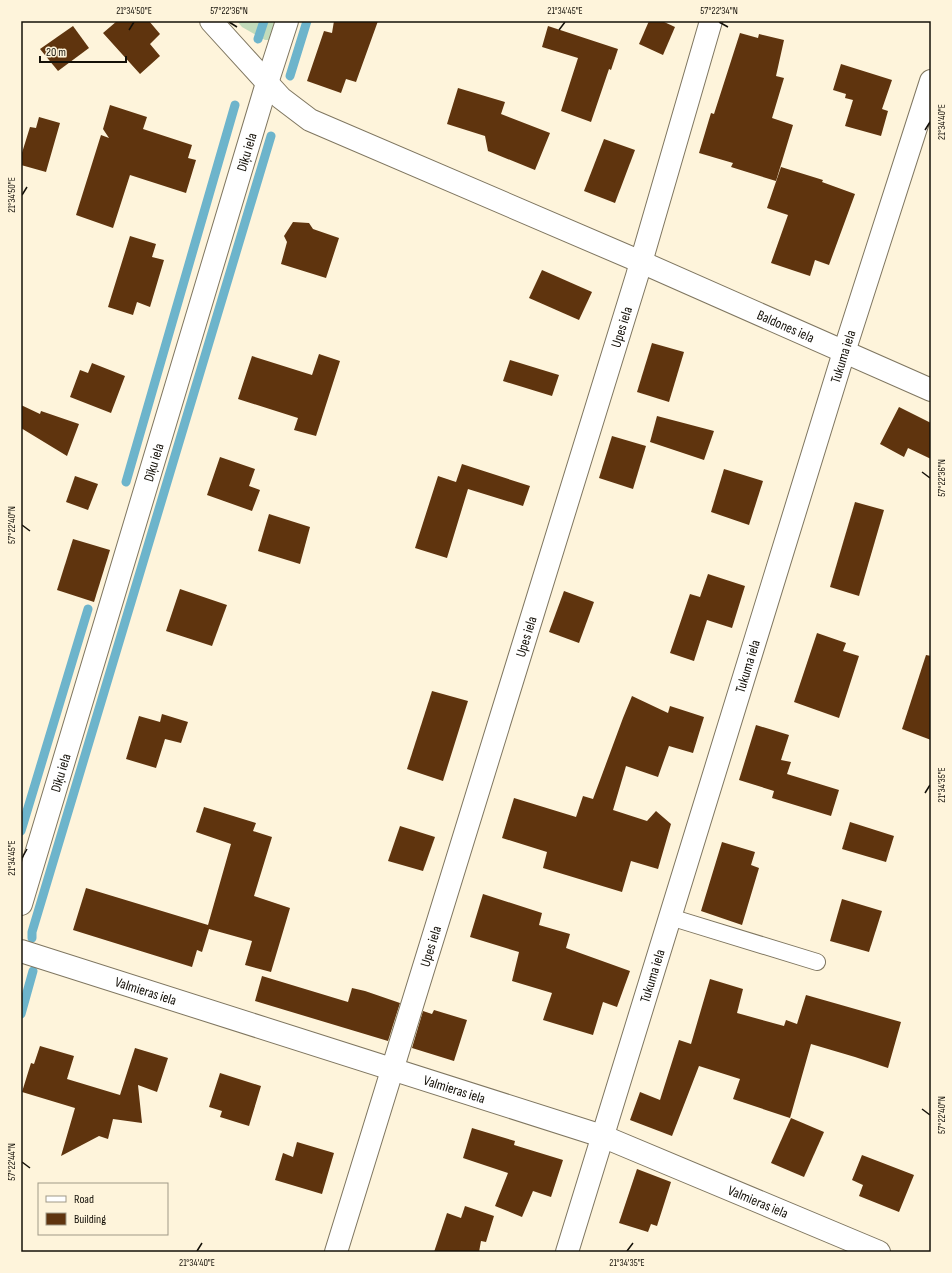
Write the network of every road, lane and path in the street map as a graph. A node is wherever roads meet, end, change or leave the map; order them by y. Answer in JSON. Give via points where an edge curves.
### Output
{"nodes":[{"id":1,"x":211,"y":21,"type":"edge"},
{"id":2,"x":287,"y":21,"type":"edge"},
{"id":3,"x":711,"y":21,"type":"edge"},
{"id":4,"x":931,"y":81,"type":"edge"},
{"id":5,"x":267,"y":83,"type":"junction"},
{"id":6,"x":641,"y":262,"type":"junction"},
{"id":7,"x":844,"y":352,"type":"junction"},
{"id":8,"x":931,"y":390,"type":"edge"},
{"id":9,"x":21,"y":904,"type":"edge"},
{"id":10,"x":670,"y":917,"type":"junction"},
{"id":11,"x":21,"y":951,"type":"edge"},
{"id":12,"x":817,"y":962,"type":"dead end"},
{"id":13,"x":392,"y":1069,"type":"junction"},
{"id":14,"x":602,"y":1136,"type":"junction"},
{"id":15,"x":336,"y":1252,"type":"edge"},
{"id":16,"x":567,"y":1252,"type":"edge"},
{"id":17,"x":879,"y":1252,"type":"edge"}],
"edges":[{"from":1,"to":5,"type":"street","name":"Baldones iela"},
{"from":2,"to":5,"type":"street","name":"Dīķu iela"},
{"from":3,"to":6,"type":"street","name":"Upes iela"},
{"from":4,"to":7,"type":"street","name":"Tukuma iela"},
{"from":5,"to":6,"type":"street","name":"Baldones iela","via":[[281,98],[310,120]]},
{"from":5,"to":9,"type":"street","name":"Dīķu iela"},
{"from":6,"to":7,"type":"street","name":"Baldones iela"},
{"from":6,"to":13,"type":"street","name":"Upes iela"},
{"from":7,"to":8,"type":"street","name":"Baldones iela"},
{"from":7,"to":10,"type":"street","name":"Tukuma iela"},
{"from":10,"to":12,"type":"lane"},
{"from":10,"to":14,"type":"street","name":"Tukuma iela"},
{"from":11,"to":13,"type":"street","name":"Valmieras iela"},
{"from":13,"to":14,"type":"street","name":"Valmieras iela"},
{"from":13,"to":15,"type":"street","name":"Upes iela"},
{"from":14,"to":16,"type":"street","name":"Tukuma iela"},
{"from":14,"to":17,"type":"street","name":"Valmieras iela"}]}
